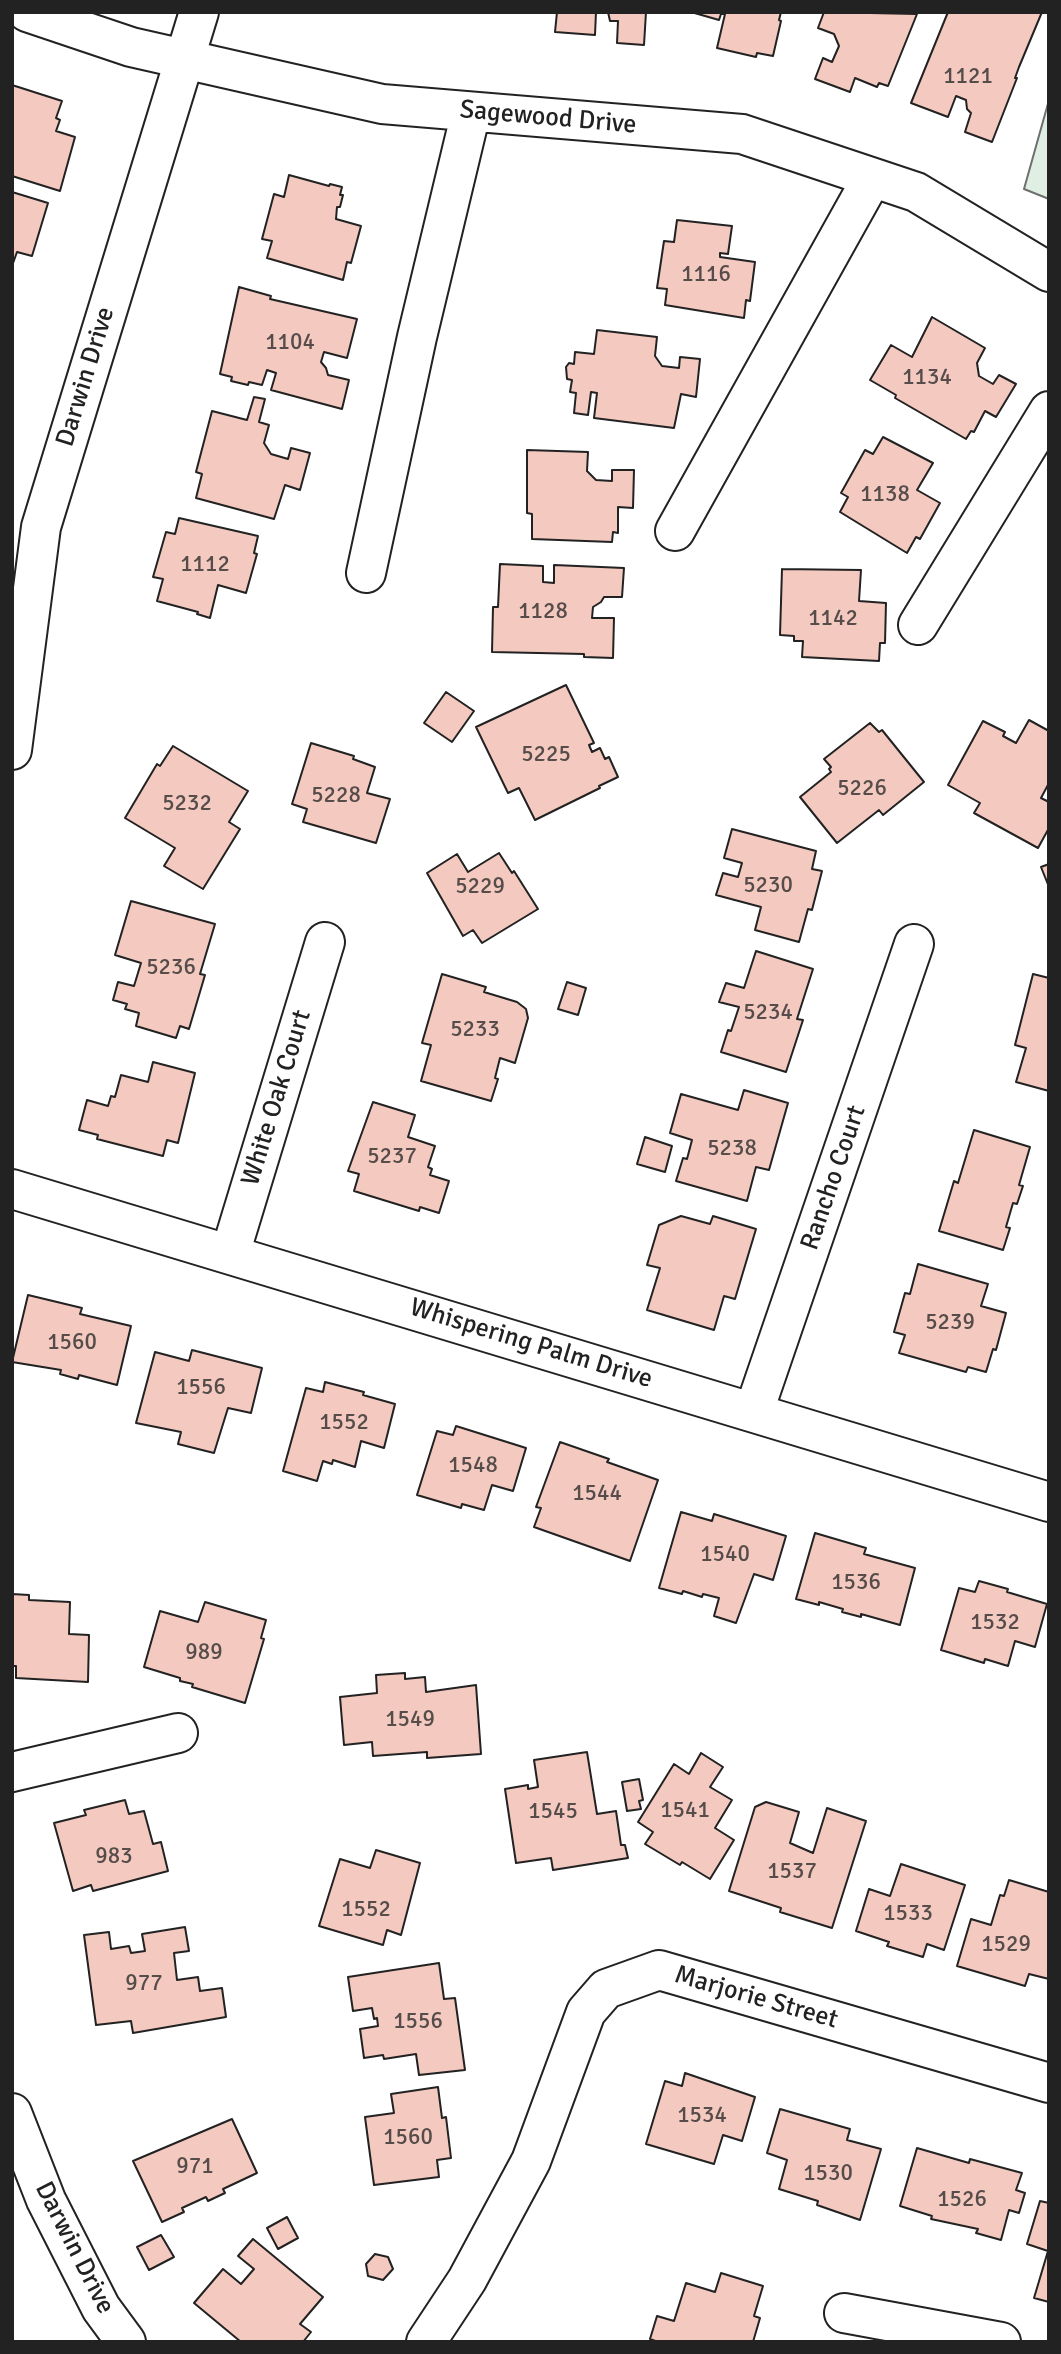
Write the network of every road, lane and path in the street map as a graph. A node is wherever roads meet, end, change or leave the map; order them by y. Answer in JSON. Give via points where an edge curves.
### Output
{"nodes":[{"id":1,"x":27,"y":12,"type":"edge"},
{"id":2,"x":199,"y":12,"type":"edge"},
{"id":3,"x":186,"y":59,"type":"junction"},
{"id":4,"x":471,"y":112,"type":"junction"},
{"id":5,"x":872,"y":178,"type":"junction"},
{"id":6,"x":1049,"y":272,"type":"edge"},
{"id":7,"x":1049,"y":411,"type":"edge"},
{"id":8,"x":675,"y":531,"type":"dead end"},
{"id":9,"x":366,"y":573,"type":"dead end"},
{"id":10,"x":918,"y":625,"type":"dead end"},
{"id":11,"x":12,"y":750,"type":"edge"},
{"id":12,"x":325,"y":942,"type":"dead end"},
{"id":13,"x":914,"y":944,"type":"dead end"},
{"id":14,"x":12,"y":1189,"type":"edge"},
{"id":15,"x":230,"y":1254,"type":"junction"},
{"id":16,"x":754,"y":1411,"type":"junction"},
{"id":17,"x":1049,"y":1502,"type":"edge"},
{"id":18,"x":178,"y":1733,"type":"dead end"},
{"id":19,"x":12,"y":1772,"type":"edge"},
{"id":20,"x":1049,"y":2083,"type":"edge"},
{"id":21,"x":12,"y":2113,"type":"edge"},
{"id":22,"x":844,"y":2313,"type":"dead end"},
{"id":23,"x":126,"y":2342,"type":"edge"},
{"id":24,"x":426,"y":2342,"type":"edge"},
{"id":25,"x":1001,"y":2342,"type":"edge"}],
"edges":[{"from":1,"to":3,"type":"street","name":"Sagewood Drive","via":[[131,47]]},
{"from":2,"to":3,"type":"street","name":"Darwin Drive"},
{"from":3,"to":4,"type":"street","name":"Sagewood Drive","via":[[382,104]]},
{"from":3,"to":11,"type":"street","name":"Darwin Drive","via":[[41,527]]},
{"from":4,"to":5,"type":"street","name":"Sagewood Drive","via":[[742,134]]},
{"from":4,"to":9,"type":"street"},
{"from":5,"to":6,"type":"street","name":"Sagewood Drive","via":[[915,192]]},
{"from":5,"to":8,"type":"street"},
{"from":7,"to":10,"type":"street"},
{"from":12,"to":15,"type":"street","name":"White Oak Court"},
{"from":13,"to":16,"type":"street","name":"Rancho Court"},
{"from":14,"to":15,"type":"street","name":"Whispering Palm Drive"},
{"from":15,"to":16,"type":"street","name":"Whispering Palm Drive"},
{"from":16,"to":17,"type":"street","name":"Whispering Palm Drive"},
{"from":18,"to":19,"type":"street"},
{"from":20,"to":24,"type":"street","name":"Marjorie Street","via":[[659,1970],[606,1989],[586,2012],[531,2161],[467,2280]]},
{"from":21,"to":23,"type":"street","name":"Darwin Drive","via":[[46,2200],[101,2308]]},
{"from":22,"to":25,"type":"street"}]}
